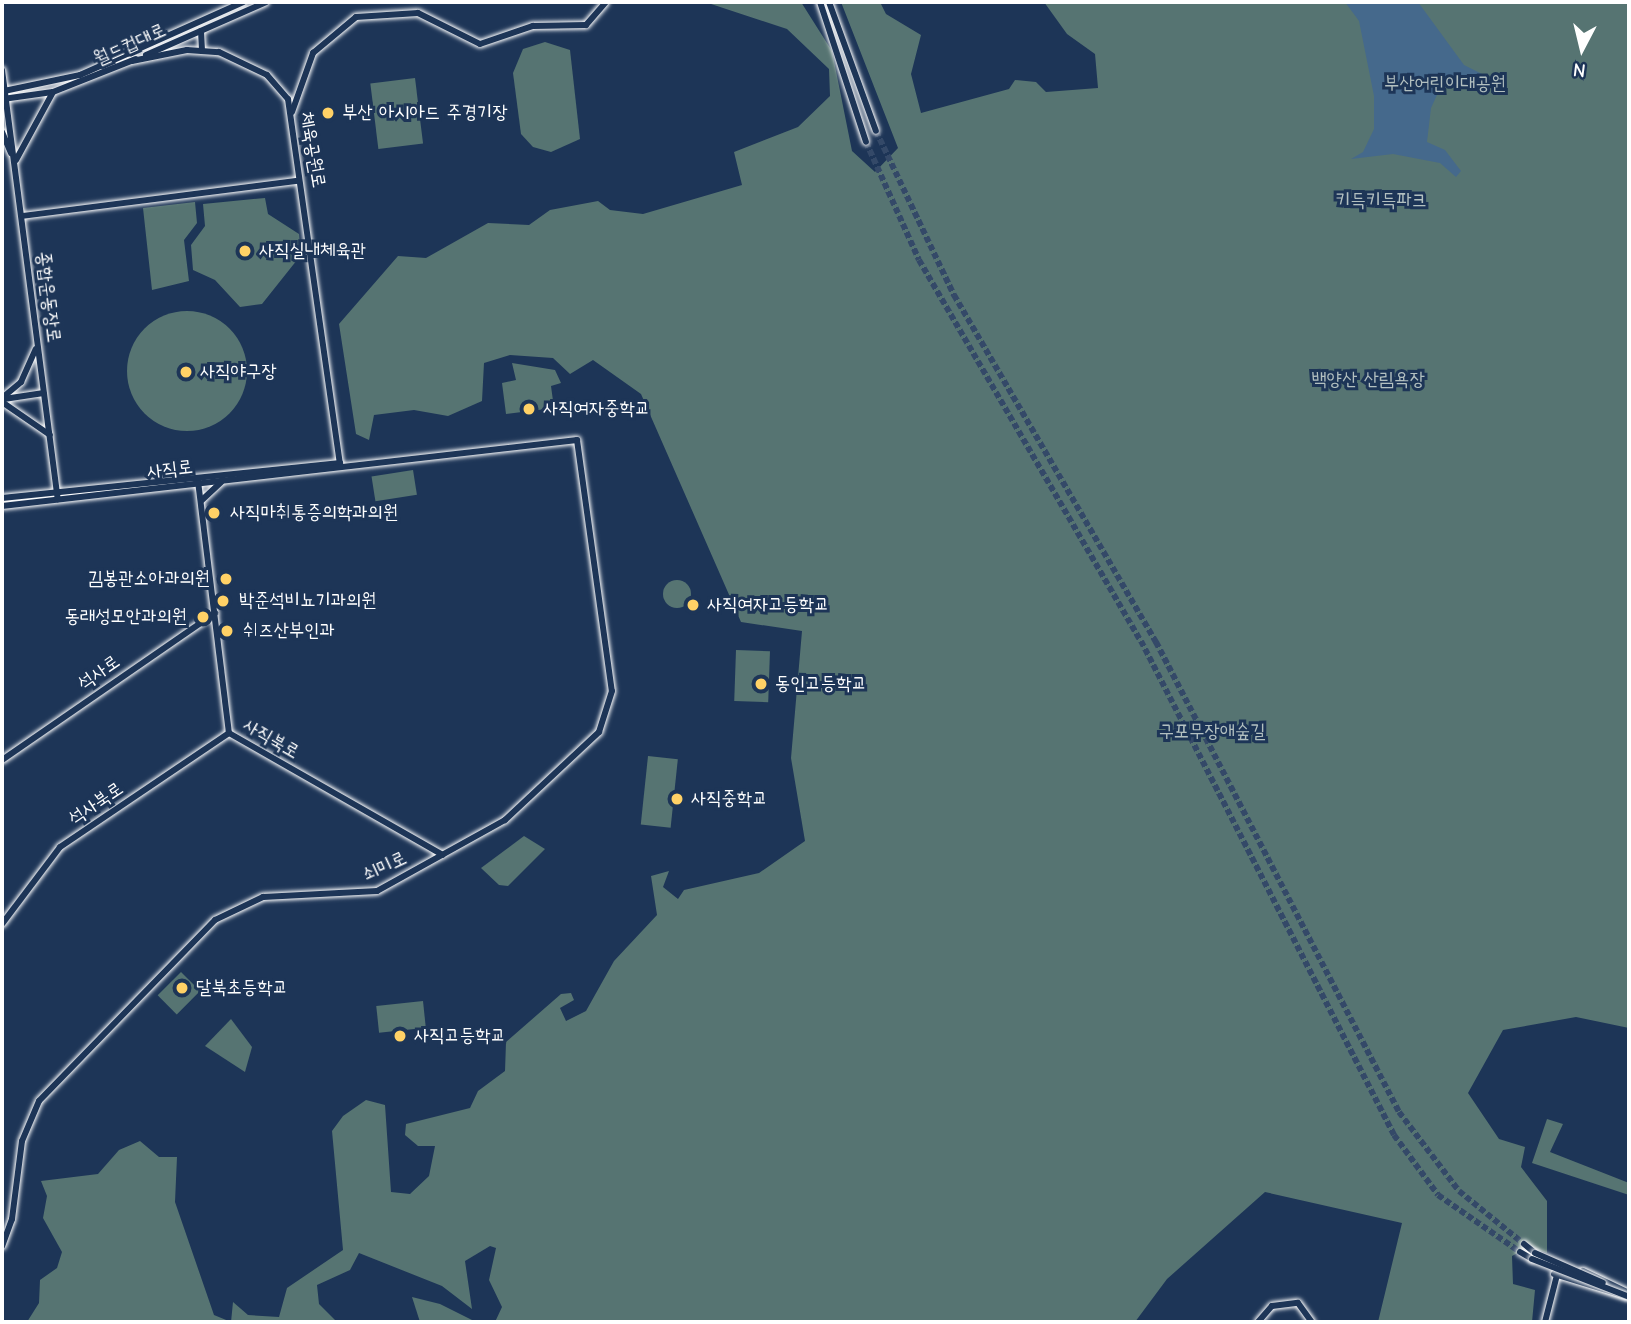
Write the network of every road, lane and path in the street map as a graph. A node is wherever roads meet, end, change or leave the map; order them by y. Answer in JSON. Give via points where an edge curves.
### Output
{"nodes":[{"id":1,"x":243,"y":2,"type":"edge"},
{"id":2,"x":266,"y":2,"type":"edge"},
{"id":3,"x":606,"y":2,"type":"edge"},
{"id":4,"x":820,"y":2,"type":"edge"},
{"id":5,"x":829,"y":2,"type":"edge"},
{"id":6,"x":201,"y":31,"type":"junction"},
{"id":7,"x":202,"y":50,"type":"junction"},
{"id":8,"x":132,"y":61,"type":"junction"},
{"id":9,"x":2,"y":70,"type":"edge"},
{"id":10,"x":3,"y":91,"type":"edge"},
{"id":11,"x":52,"y":92,"type":"junction"},
{"id":12,"x":4,"y":99,"type":"edge"},
{"id":13,"x":291,"y":121,"type":"junction"},
{"id":14,"x":876,"y":131,"type":"tunnel mouth"},
{"id":15,"x":2,"y":132,"type":"edge"},
{"id":16,"x":866,"y":142,"type":"tunnel mouth"},
{"id":17,"x":15,"y":162,"type":"junction"},
{"id":18,"x":298,"y":181,"type":"junction"},
{"id":19,"x":22,"y":216,"type":"junction"},
{"id":20,"x":38,"y":344,"type":"junction"},
{"id":21,"x":44,"y":393,"type":"junction"},
{"id":22,"x":2,"y":400,"type":"edge"},
{"id":23,"x":50,"y":435,"type":"junction"},
{"id":24,"x":582,"y":445,"type":"joint"},
{"id":25,"x":340,"y":463,"type":"junction"},
{"id":26,"x":197,"y":474,"type":"junction"},
{"id":27,"x":228,"y":479,"type":"junction"},
{"id":28,"x":198,"y":483,"type":"junction"},
{"id":29,"x":57,"y":495,"type":"junction"},
{"id":30,"x":2,"y":498,"type":"edge"},
{"id":31,"x":201,"y":502,"type":"junction"},
{"id":32,"x":2,"y":506,"type":"edge"},
{"id":33,"x":215,"y":613,"type":"junction"},
{"id":34,"x":202,"y":622,"type":"junction"},
{"id":35,"x":216,"y":629,"type":"junction"},
{"id":36,"x":229,"y":733,"type":"junction"},
{"id":37,"x":2,"y":760,"type":"edge"},
{"id":38,"x":443,"y":856,"type":"junction"},
{"id":39,"x":2,"y":924,"type":"edge"},
{"id":40,"x":1524,"y":1244,"type":"tunnel mouth"},
{"id":41,"x":2,"y":1246,"type":"edge"},
{"id":42,"x":1520,"y":1252,"type":"tunnel mouth"},
{"id":43,"x":1534,"y":1256,"type":"junction"},
{"id":44,"x":1554,"y":1274,"type":"junction"},
{"id":45,"x":1628,"y":1295,"type":"edge"},
{"id":46,"x":1258,"y":1322,"type":"edge"},
{"id":47,"x":1312,"y":1322,"type":"edge"},
{"id":48,"x":1545,"y":1322,"type":"edge"}],
"edges":[{"from":1,"to":10,"type":"main road","name":"월드컵대로","via":[[80,75]]},
{"from":2,"to":6,"type":"main road","name":"월드컵대로"},
{"from":3,"to":13,"type":"main road","via":[[586,25],[533,26],[480,44],[426,15],[364,14],[320,44],[300,78]]},
{"from":4,"to":16,"type":"main road"},
{"from":5,"to":14,"type":"main road"},
{"from":6,"to":7,"type":"main road"},
{"from":6,"to":8,"type":"main road","name":"월드컵대로"},
{"from":7,"to":8,"type":"main road","name":"체육공원로"},
{"from":7,"to":13,"type":"main road","name":"체육공원로","via":[[236,57],[279,84]]},
{"from":8,"to":11,"type":"main road","name":"월드컵대로"},
{"from":9,"to":10,"type":"main road","name":"종합운동장로"},
{"from":10,"to":12,"type":"main road","name":"종합운동장로"},
{"from":11,"to":12,"type":"main road","name":"월드컵대로"},
{"from":11,"to":17,"type":"main road"},
{"from":12,"to":17,"type":"main road","name":"종합운동장로"},
{"from":13,"to":18,"type":"main road","name":"체육공원로"},
{"from":15,"to":17,"type":"main road"},
{"from":17,"to":19,"type":"main road","name":"종합운동장로"},
{"from":18,"to":19,"type":"main road"},
{"from":18,"to":25,"type":"main road","name":"체육공원로","via":[[309,216]]},
{"from":19,"to":20,"type":"main road","name":"종합운동장로"},
{"from":20,"to":21,"type":"main road","name":"종합운동장로"},
{"from":20,"to":22,"type":"main road","via":[[21,382]]},
{"from":21,"to":22,"type":"main road"},
{"from":21,"to":23,"type":"main road","name":"종합운동장로"},
{"from":22,"to":23,"type":"main road"},
{"from":23,"to":29,"type":"main road","name":"종합운동장로"},
{"from":24,"to":25,"type":"main road","name":"사직로","via":[[570,438]]},
{"from":24,"to":38,"type":"main road","name":"쇠미로","via":[[611,685],[608,716],[590,742],[520,808]]},
{"from":25,"to":26,"type":"main road","name":"사직로"},
{"from":25,"to":27,"type":"main road","name":"사직로"},
{"from":26,"to":28,"type":"main road","name":"사직북로"},
{"from":26,"to":29,"type":"main road","name":"사직로"},
{"from":27,"to":28,"type":"main road","name":"사직로"},
{"from":27,"to":31,"type":"main road"},
{"from":28,"to":29,"type":"main road","name":"사직로"},
{"from":28,"to":31,"type":"main road","name":"사직북로"},
{"from":29,"to":30,"type":"main road","name":"사직로"},
{"from":29,"to":32,"type":"main road","name":"사직로"},
{"from":31,"to":33,"type":"main road","name":"사직북로"},
{"from":33,"to":34,"type":"main road","name":"석사로"},
{"from":33,"to":35,"type":"main road","name":"사직북로"},
{"from":34,"to":35,"type":"main road"},
{"from":34,"to":37,"type":"main road","name":"석사로"},
{"from":35,"to":36,"type":"main road","name":"사직북로"},
{"from":36,"to":38,"type":"main road","name":"사직북로"},
{"from":36,"to":39,"type":"main road","name":"석사북로","via":[[60,847]]},
{"from":38,"to":41,"type":"main road","name":"쇠미로","via":[[369,893],[263,897],[215,920],[39,1101],[22,1141],[12,1219]]},
{"from":40,"to":43,"type":"main road"},
{"from":42,"to":43,"type":"main road"},
{"from":43,"to":45,"type":"main road","bridge":true},
{"from":44,"to":45,"type":"main road"},
{"from":44,"to":45,"type":"main road","via":[[1561,1263]]},
{"from":44,"to":48,"type":"main road"},
{"from":46,"to":47,"type":"main road","via":[[1272,1306],[1298,1303]]}]}
